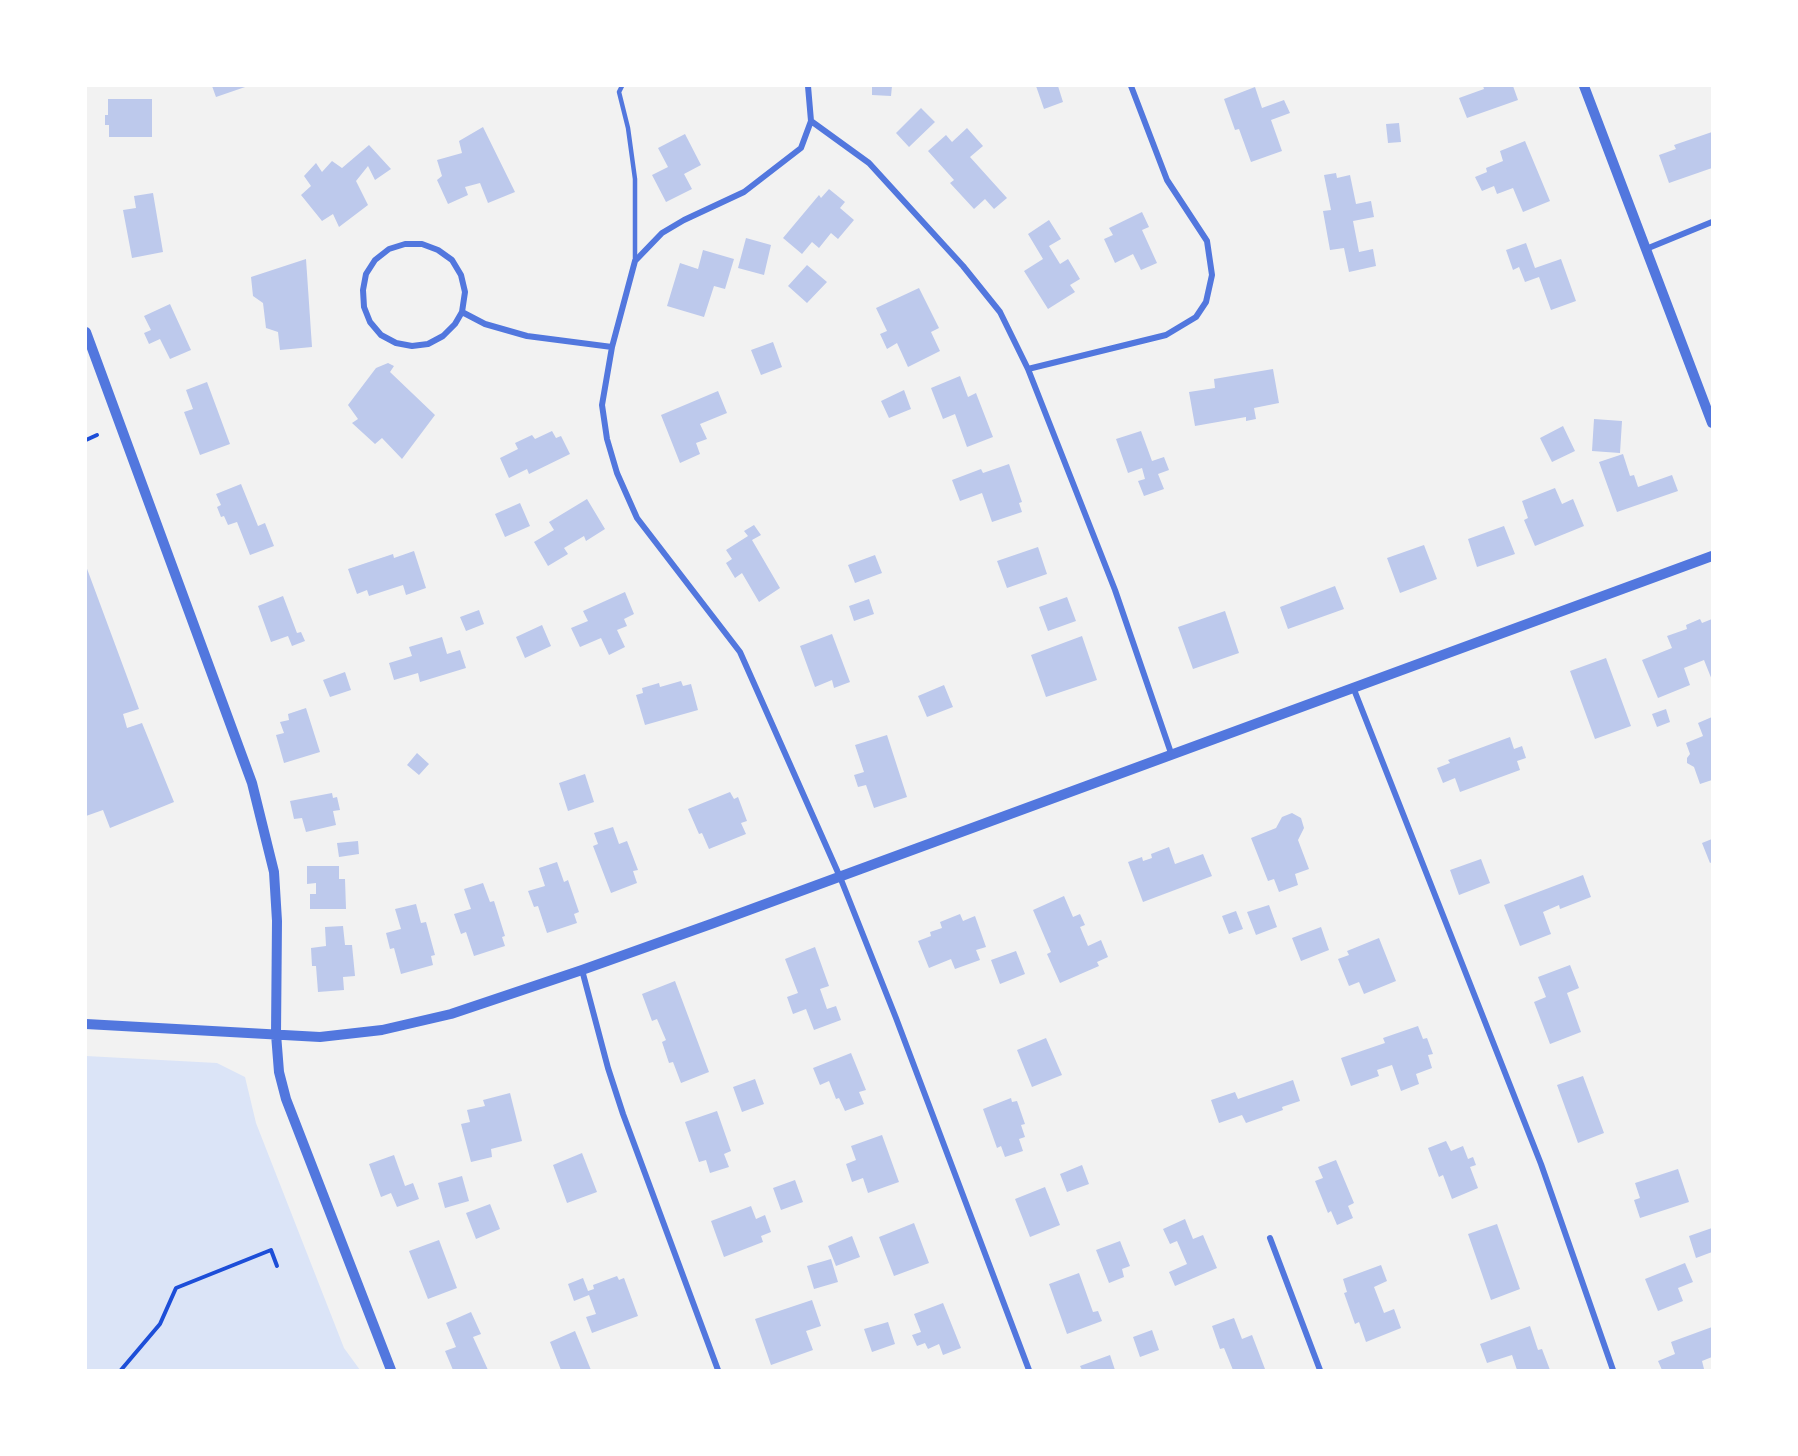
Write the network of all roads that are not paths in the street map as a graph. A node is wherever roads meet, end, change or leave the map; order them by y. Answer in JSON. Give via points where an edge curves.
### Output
{"nodes":[{"id":1,"x":622,"y":86,"type":"edge"},
{"id":2,"x":808,"y":86,"type":"edge"},
{"id":3,"x":1131,"y":86,"type":"edge"},
{"id":4,"x":1584,"y":86,"type":"edge"},
{"id":5,"x":812,"y":121,"type":"junction"},
{"id":6,"x":1713,"y":222,"type":"edge"},
{"id":7,"x":1646,"y":249,"type":"junction"},
{"id":8,"x":635,"y":261,"type":"junction"},
{"id":9,"x":462,"y":312,"type":"junction"},
{"id":10,"x":86,"y":332,"type":"edge"},
{"id":11,"x":612,"y":348,"type":"junction"},
{"id":12,"x":1028,"y":369,"type":"junction"},
{"id":13,"x":1713,"y":423,"type":"edge"},
{"id":14,"x":1713,"y":556,"type":"edge"},
{"id":15,"x":1353,"y":687,"type":"junction"},
{"id":16,"x":1171,"y":753,"type":"junction"},
{"id":17,"x":840,"y":877,"type":"junction"},
{"id":18,"x":582,"y":970,"type":"junction"},
{"id":19,"x":86,"y":1024,"type":"edge"},
{"id":20,"x":276,"y":1034,"type":"junction"},
{"id":21,"x":1270,"y":1238,"type":"dead end"},
{"id":22,"x":391,"y":1371,"type":"edge"},
{"id":23,"x":718,"y":1371,"type":"edge"},
{"id":24,"x":1029,"y":1371,"type":"edge"},
{"id":25,"x":1320,"y":1371,"type":"edge"},
{"id":26,"x":1613,"y":1371,"type":"edge"}],
"edges":[{"from":1,"to":8,"type":"lane","via":[[619,92],[635,179]]},
{"from":2,"to":5,"type":"street"},
{"from":3,"to":12,"type":"street","via":[[1167,180],[1207,241],[1212,275],[1206,302],[1197,317],[1166,335]]},
{"from":4,"to":7,"type":"street"},
{"from":5,"to":8,"type":"street","via":[[801,148],[744,192],[662,233]]},
{"from":5,"to":12,"type":"street","via":[[869,163],[963,266],[1000,312]]},
{"from":6,"to":7,"type":"street"},
{"from":7,"to":13,"type":"street"},
{"from":8,"to":11,"type":"street"},
{"from":9,"to":9,"type":"street","via":[[443,336],[428,344],[396,343],[381,335],[370,322],[364,306],[366,274],[389,249],[422,244],[438,250],[452,260],[461,275],[465,292]]},
{"from":9,"to":11,"type":"street","via":[[485,324],[527,336]]},
{"from":10,"to":20,"type":"street","via":[[252,783],[264,826],[278,921]]},
{"from":11,"to":17,"type":"street","via":[[602,405],[616,473],[637,518],[740,652]]},
{"from":12,"to":16,"type":"street","via":[[1115,590]]},
{"from":14,"to":15,"type":"street"},
{"from":15,"to":16,"type":"street"},
{"from":15,"to":26,"type":"street","via":[[1541,1164]]},
{"from":16,"to":17,"type":"street"},
{"from":17,"to":18,"type":"street"},
{"from":17,"to":24,"type":"street"},
{"from":18,"to":20,"type":"street","via":[[418,1023],[353,1035]]},
{"from":18,"to":23,"type":"street","via":[[623,1114]]},
{"from":19,"to":20,"type":"street"},
{"from":20,"to":22,"type":"street","via":[[286,1099]]},
{"from":21,"to":25,"type":"street"}]}
